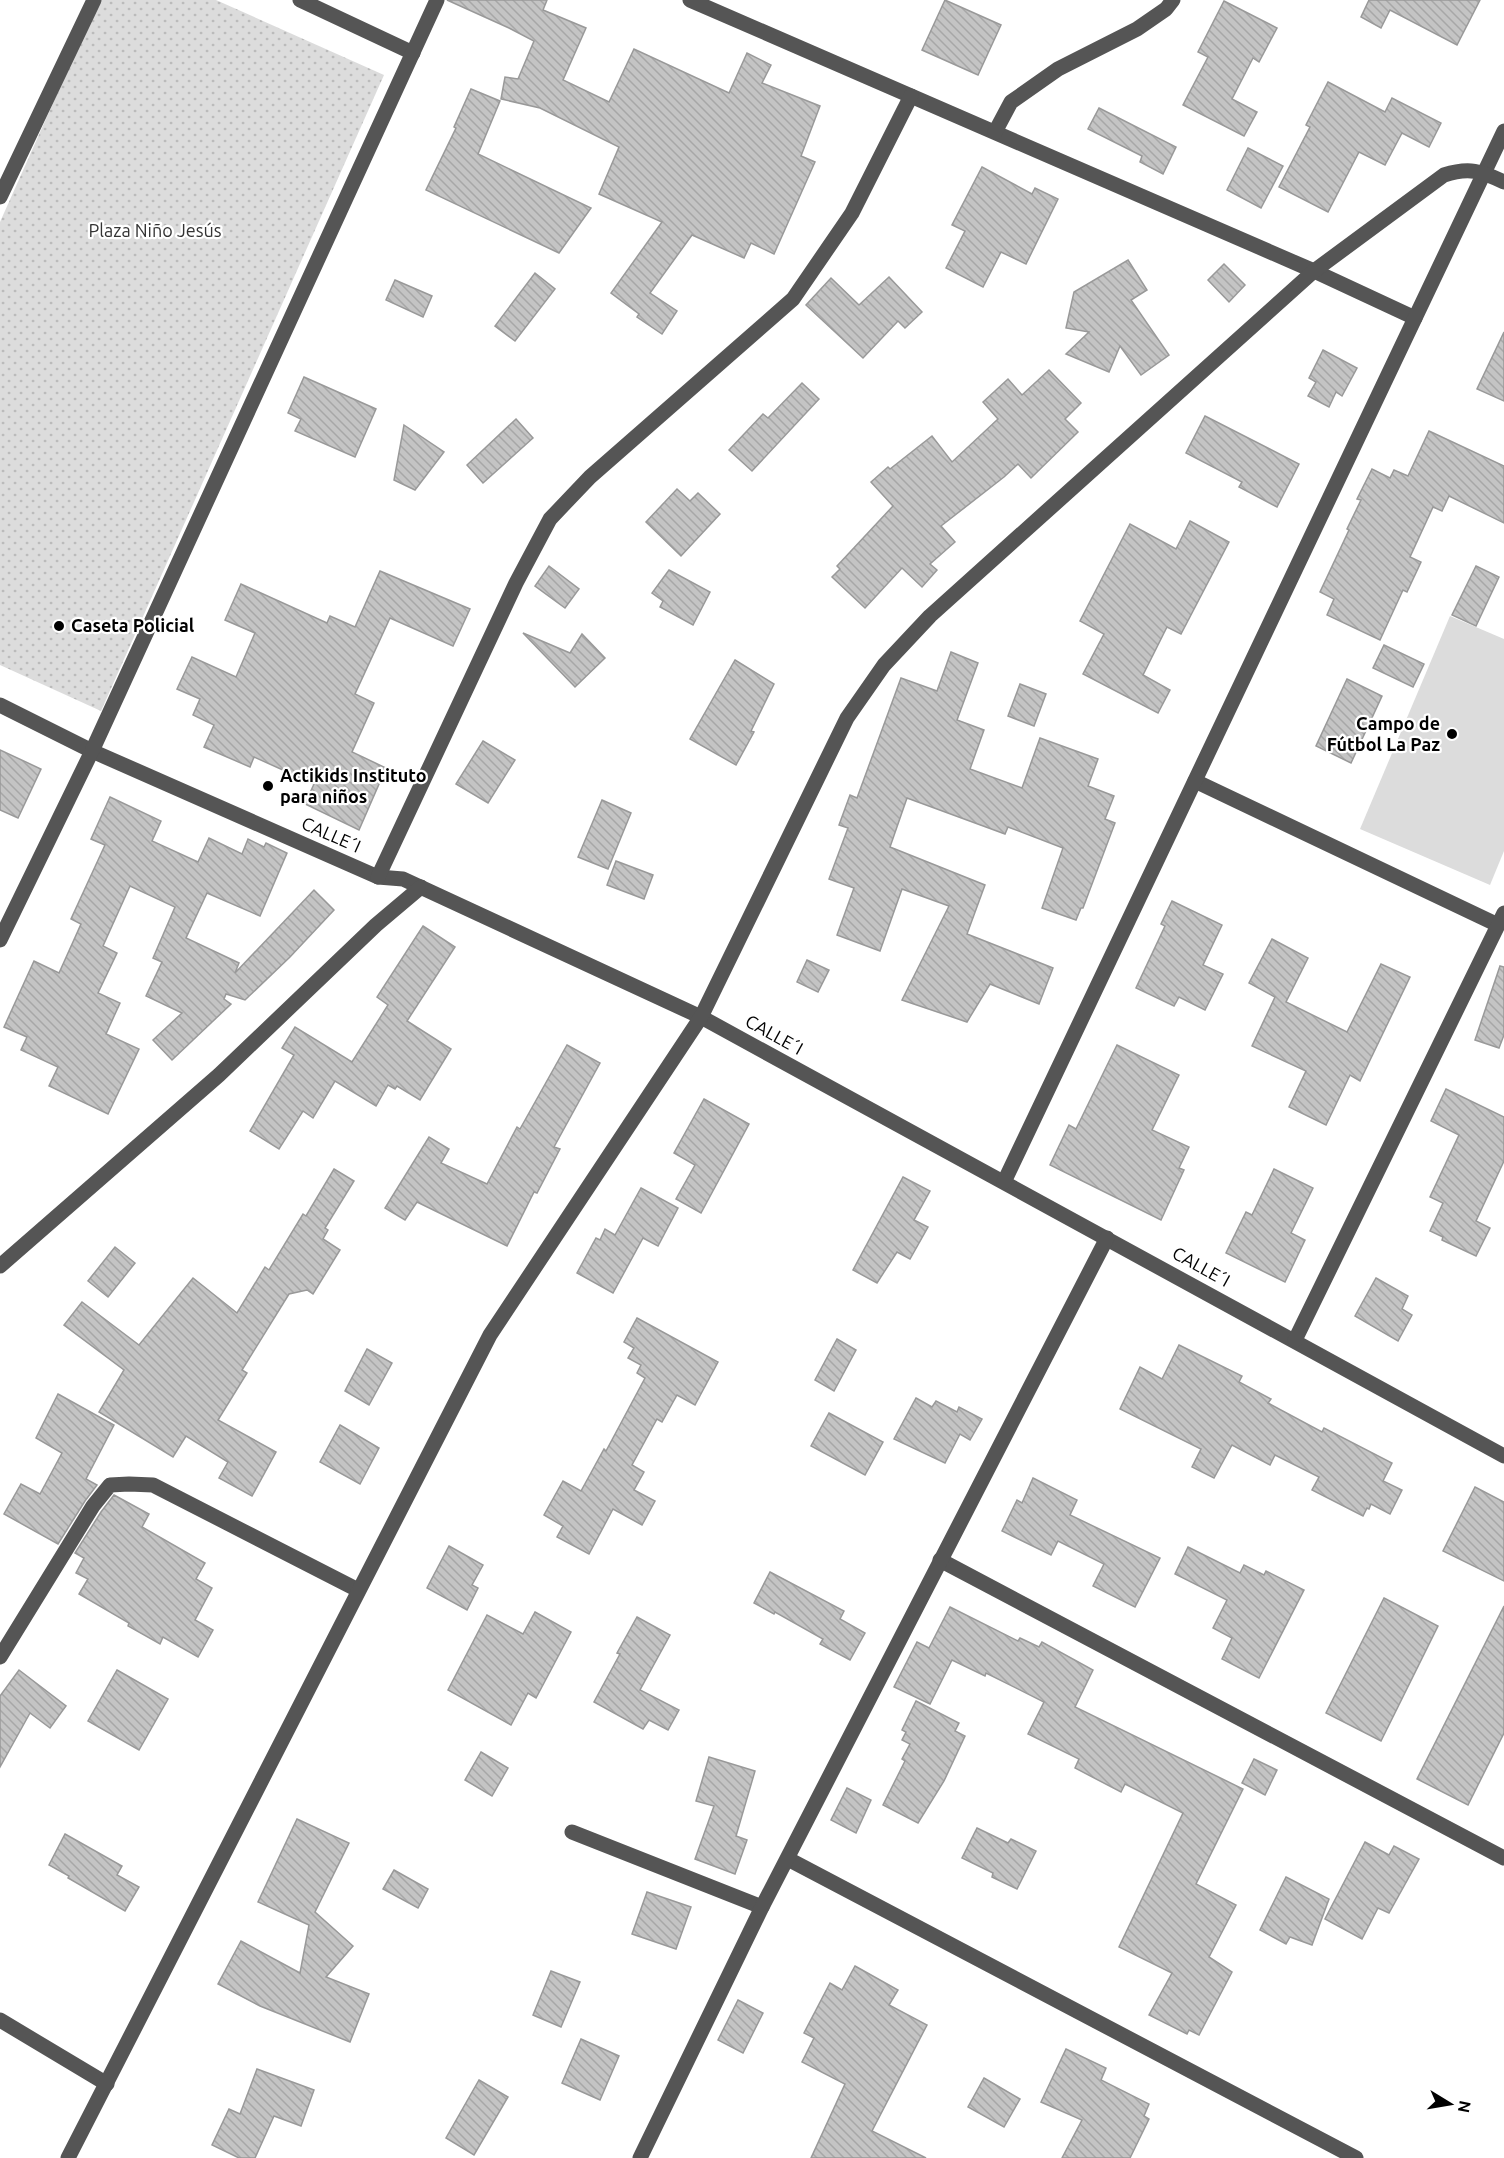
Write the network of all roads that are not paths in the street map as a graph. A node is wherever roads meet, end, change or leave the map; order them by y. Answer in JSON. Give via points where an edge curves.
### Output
{"nodes":[{"id":1,"x":94,"y":0,"type":"edge"},
{"id":2,"x":300,"y":0,"type":"edge"},
{"id":3,"x":437,"y":0,"type":"edge"},
{"id":4,"x":690,"y":0,"type":"edge"},
{"id":5,"x":1173,"y":0,"type":"edge"},
{"id":6,"x":413,"y":53,"type":"junction"},
{"id":7,"x":911,"y":96,"type":"junction"},
{"id":8,"x":1504,"y":130,"type":"edge"},
{"id":9,"x":995,"y":132,"type":"junction"},
{"id":10,"x":1484,"y":173,"type":"junction"},
{"id":11,"x":1504,"y":182,"type":"edge"},
{"id":12,"x":0,"y":197,"type":"edge"},
{"id":13,"x":1314,"y":272,"type":"junction"},
{"id":14,"x":1415,"y":318,"type":"junction"},
{"id":15,"x":0,"y":705,"type":"edge"},
{"id":16,"x":92,"y":751,"type":"junction"},
{"id":17,"x":1195,"y":781,"type":"junction"},
{"id":18,"x":378,"y":877,"type":"junction"},
{"id":19,"x":421,"y":887,"type":"junction"},
{"id":20,"x":1501,"y":919,"type":"edge"},
{"id":21,"x":0,"y":940,"type":"edge"},
{"id":22,"x":701,"y":1017,"type":"junction"},
{"id":23,"x":1004,"y":1182,"type":"junction"},
{"id":24,"x":1107,"y":1238,"type":"junction"},
{"id":25,"x":0,"y":1266,"type":"edge"},
{"id":26,"x":1295,"y":1340,"type":"junction"},
{"id":27,"x":1504,"y":1456,"type":"edge"},
{"id":28,"x":940,"y":1560,"type":"junction"},
{"id":29,"x":358,"y":1590,"type":"junction"},
{"id":30,"x":0,"y":1657,"type":"edge"},
{"id":31,"x":572,"y":1832,"type":"dead end"},
{"id":32,"x":1504,"y":1858,"type":"edge"},
{"id":33,"x":788,"y":1859,"type":"junction"},
{"id":34,"x":762,"y":1907,"type":"junction"},
{"id":35,"x":0,"y":2020,"type":"edge"},
{"id":36,"x":107,"y":2084,"type":"junction"},
{"id":37,"x":68,"y":2158,"type":"edge"},
{"id":38,"x":640,"y":2158,"type":"edge"},
{"id":39,"x":1356,"y":2158,"type":"edge"}],
"edges":[{"from":1,"to":12,"type":"street"},
{"from":2,"to":6,"type":"street"},
{"from":3,"to":6,"type":"street"},
{"from":4,"to":7,"type":"street"},
{"from":5,"to":9,"type":"street","via":[[1137,29],[1058,69],[1011,102]]},
{"from":6,"to":16,"type":"street"},
{"from":7,"to":9,"type":"street"},
{"from":7,"to":18,"type":"street","via":[[852,213],[793,298],[590,477],[550,519]]},
{"from":8,"to":10,"type":"street"},
{"from":9,"to":13,"type":"street"},
{"from":10,"to":11,"type":"street"},
{"from":10,"to":13,"type":"street","via":[[1468,170],[1444,175]]},
{"from":10,"to":14,"type":"street"},
{"from":13,"to":14,"type":"street"},
{"from":13,"to":22,"type":"street","via":[[930,616],[884,665],[847,718]]},
{"from":14,"to":17,"type":"street"},
{"from":15,"to":16,"type":"street","name":"CALLE´I"},
{"from":16,"to":18,"type":"street","name":"CALLE´I"},
{"from":16,"to":21,"type":"street"},
{"from":17,"to":20,"type":"street"},
{"from":17,"to":23,"type":"street"},
{"from":18,"to":19,"type":"street","name":"CALLE´I","via":[[403,879]]},
{"from":19,"to":22,"type":"street","name":"CALLE´I"},
{"from":19,"to":25,"type":"street","via":[[219,1075]]},
{"from":20,"to":26,"type":"street"},
{"from":22,"to":23,"type":"street","name":"CALLE´I"},
{"from":22,"to":29,"type":"street","via":[[490,1335]]},
{"from":23,"to":24,"type":"street","name":"CALLE´I"},
{"from":24,"to":26,"type":"street","name":"CALLE´I"},
{"from":24,"to":28,"type":"street"},
{"from":26,"to":27,"type":"street","name":"CALLE´I"},
{"from":28,"to":32,"type":"street"},
{"from":28,"to":33,"type":"street"},
{"from":29,"to":30,"type":"street","via":[[153,1485],[110,1485],[93,1506]]},
{"from":29,"to":36,"type":"street"},
{"from":31,"to":34,"type":"street"},
{"from":33,"to":34,"type":"street"},
{"from":33,"to":39,"type":"street"},
{"from":34,"to":38,"type":"street"},
{"from":35,"to":36,"type":"street"},
{"from":36,"to":37,"type":"street"}]}
